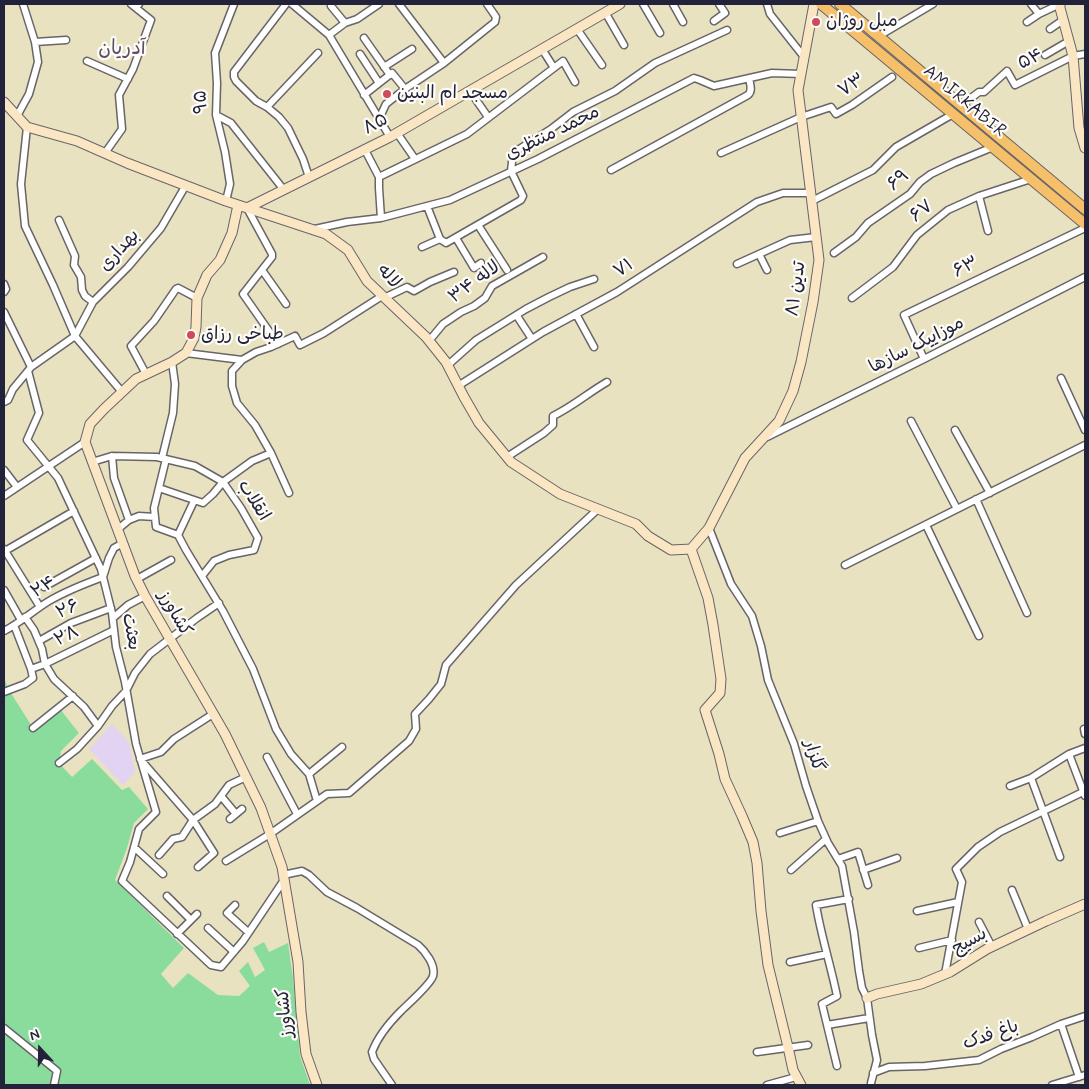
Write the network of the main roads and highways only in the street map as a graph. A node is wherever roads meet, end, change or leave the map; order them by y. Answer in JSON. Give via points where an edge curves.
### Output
{"nodes":[{"id":1,"x":821,"y":4,"type":"edge"},
{"id":2,"x":840,"y":4,"type":"edge"},
{"id":3,"x":1060,"y":188,"type":"junction"},
{"id":4,"x":1052,"y":197,"type":"junction"},
{"id":5,"x":1085,"y":209,"type":"edge"},
{"id":6,"x":1085,"y":226,"type":"edge"}],
"edges":[{"from":1,"to":4,"type":"main road","name":"AMIRKABIR"},
{"from":2,"to":3,"type":"main road"},
{"from":3,"to":4,"type":"main road"},
{"from":3,"to":5,"type":"main road"},
{"from":4,"to":6,"type":"main road","name":"AMIRKABIR"}]}
